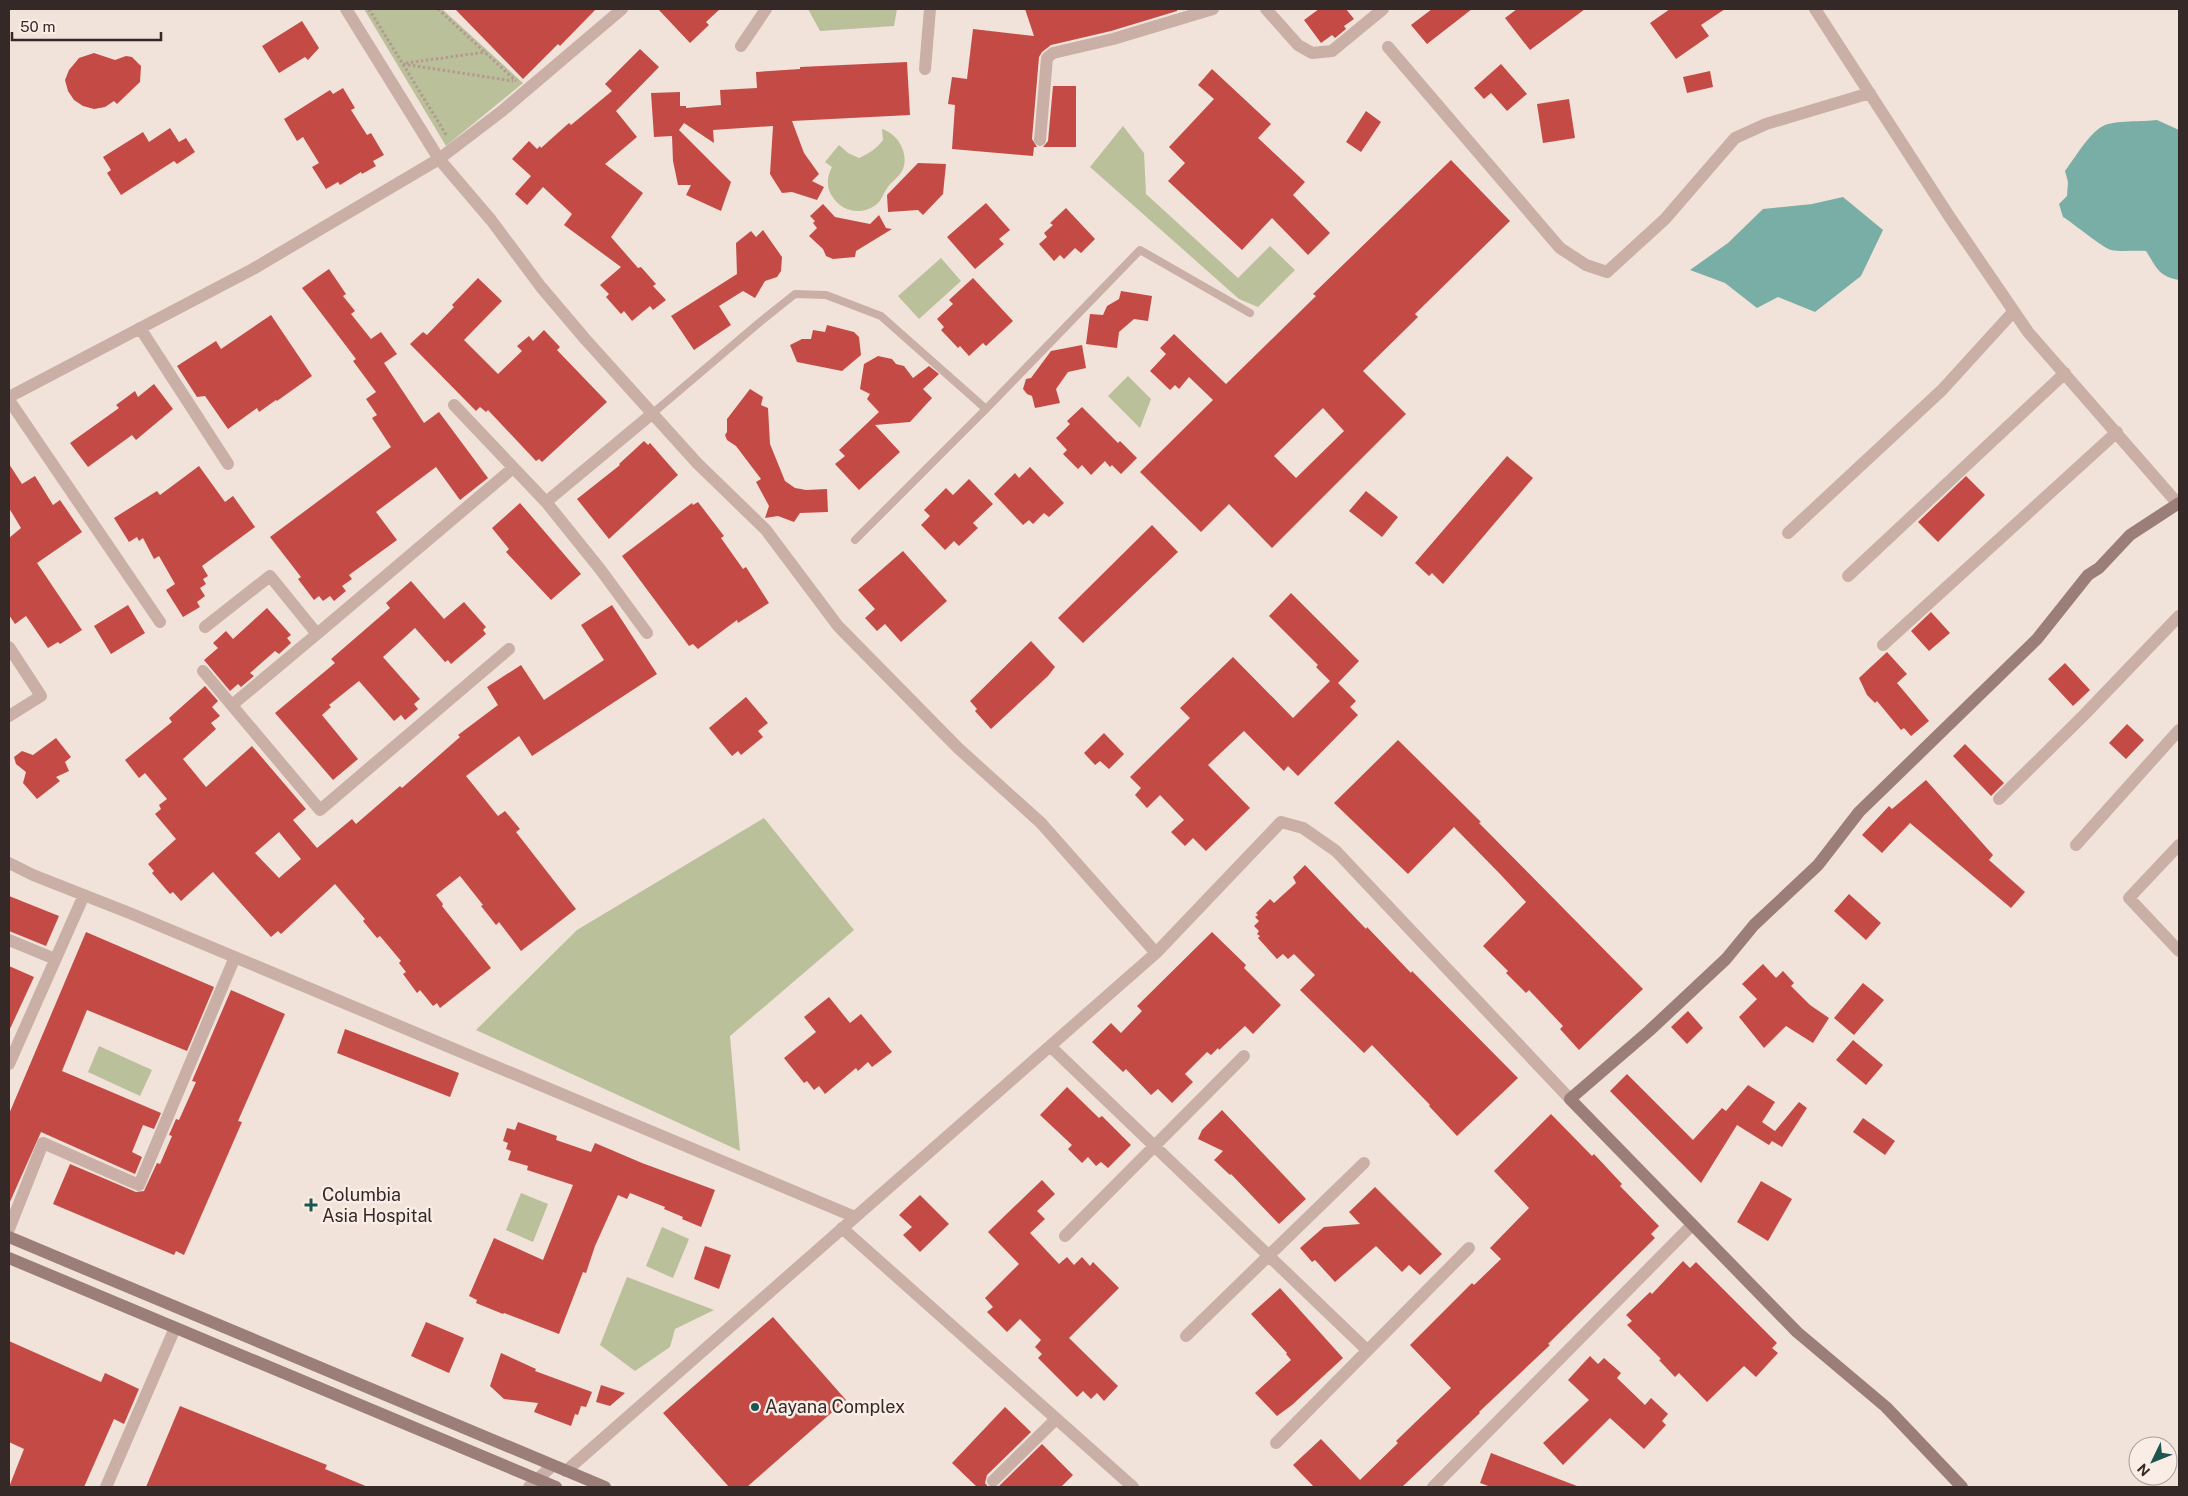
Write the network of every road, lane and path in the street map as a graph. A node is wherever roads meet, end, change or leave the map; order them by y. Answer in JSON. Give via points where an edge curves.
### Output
{"nodes":[{"id":1,"x":346,"y":9,"type":"edge"},
{"id":2,"x":369,"y":9,"type":"edge"},
{"id":3,"x":438,"y":9,"type":"edge"},
{"id":4,"x":622,"y":9,"type":"edge"},
{"id":5,"x":766,"y":9,"type":"edge"},
{"id":6,"x":930,"y":9,"type":"edge"},
{"id":7,"x":1213,"y":9,"type":"edge"},
{"id":8,"x":1266,"y":9,"type":"edge"},
{"id":9,"x":1384,"y":9,"type":"edge"},
{"id":10,"x":1815,"y":9,"type":"edge"},
{"id":11,"x":741,"y":46,"type":"dead end"},
{"id":12,"x":1388,"y":47,"type":"dead end"},
{"id":13,"x":486,"y":52,"type":"junction"},
{"id":14,"x":403,"y":64,"type":"junction"},
{"id":15,"x":925,"y":69,"type":"dead end"},
{"id":16,"x":1870,"y":93,"type":"junction"},
{"id":17,"x":448,"y":138,"type":"dead end"},
{"id":18,"x":1040,"y":140,"type":"dead end"},
{"id":19,"x":439,"y":159,"type":"junction"},
{"id":20,"x":2014,"y":311,"type":"junction"},
{"id":21,"x":1250,"y":313,"type":"dead end"},
{"id":22,"x":140,"y":328,"type":"junction"},
{"id":23,"x":2065,"y":373,"type":"junction"},
{"id":24,"x":9,"y":398,"type":"edge"},
{"id":25,"x":454,"y":405,"type":"dead end"},
{"id":26,"x":986,"y":410,"type":"junction"},
{"id":27,"x":653,"y":413,"type":"junction"},
{"id":28,"x":2117,"y":432,"type":"junction"},
{"id":29,"x":228,"y":464,"type":"dead end"},
{"id":30,"x":514,"y":468,"type":"junction"},
{"id":31,"x":546,"y":502,"type":"junction"},
{"id":32,"x":2179,"y":504,"type":"edge"},
{"id":33,"x":1788,"y":533,"type":"dead end"},
{"id":34,"x":855,"y":540,"type":"dead end"},
{"id":35,"x":1848,"y":576,"type":"dead end"},
{"id":36,"x":2179,"y":616,"type":"edge"},
{"id":37,"x":160,"y":622,"type":"dead end"},
{"id":38,"x":205,"y":627,"type":"dead end"},
{"id":39,"x":647,"y":632,"type":"dead end"},
{"id":40,"x":318,"y":634,"type":"junction"},
{"id":41,"x":1883,"y":645,"type":"dead end"},
{"id":42,"x":9,"y":647,"type":"edge"},
{"id":43,"x":509,"y":649,"type":"dead end"},
{"id":44,"x":203,"y":671,"type":"dead end"},
{"id":45,"x":232,"y":704,"type":"junction"},
{"id":46,"x":9,"y":716,"type":"edge"},
{"id":47,"x":2179,"y":730,"type":"edge"},
{"id":48,"x":1999,"y":799,"type":"dead end"},
{"id":49,"x":2076,"y":845,"type":"dead end"},
{"id":50,"x":2179,"y":845,"type":"edge"},
{"id":51,"x":9,"y":863,"type":"edge"},
{"id":52,"x":84,"y":895,"type":"junction"},
{"id":53,"x":9,"y":940,"type":"edge"},
{"id":54,"x":2179,"y":951,"type":"edge"},
{"id":55,"x":1156,"y":953,"type":"junction"},
{"id":56,"x":235,"y":957,"type":"junction"},
{"id":57,"x":55,"y":960,"type":"junction"},
{"id":58,"x":1050,"y":1046,"type":"junction"},
{"id":59,"x":1244,"y":1056,"type":"dead end"},
{"id":60,"x":9,"y":1064,"type":"edge"},
{"id":61,"x":1570,"y":1098,"type":"junction"},
{"id":62,"x":1155,"y":1146,"type":"junction"},
{"id":63,"x":1364,"y":1163,"type":"dead end"},
{"id":64,"x":855,"y":1217,"type":"junction"},
{"id":65,"x":1692,"y":1225,"type":"junction"},
{"id":66,"x":9,"y":1228,"type":"edge"},
{"id":67,"x":842,"y":1228,"type":"junction"},
{"id":68,"x":1065,"y":1236,"type":"dead end"},
{"id":69,"x":9,"y":1237,"type":"edge"},
{"id":70,"x":1469,"y":1248,"type":"dead end"},
{"id":71,"x":1268,"y":1255,"type":"junction"},
{"id":72,"x":9,"y":1258,"type":"edge"},
{"id":73,"x":175,"y":1328,"type":"junction"},
{"id":74,"x":1186,"y":1336,"type":"dead end"},
{"id":75,"x":1367,"y":1350,"type":"junction"},
{"id":76,"x":1056,"y":1419,"type":"junction"},
{"id":77,"x":1276,"y":1442,"type":"dead end"},
{"id":78,"x":552,"y":1466,"type":"junction"},
{"id":79,"x":566,"y":1471,"type":"junction"},
{"id":80,"x":993,"y":1482,"type":"dead end"},
{"id":81,"x":533,"y":1483,"type":"edge"},
{"id":82,"x":107,"y":1487,"type":"edge"},
{"id":83,"x":556,"y":1487,"type":"edge"},
{"id":84,"x":605,"y":1487,"type":"edge"},
{"id":85,"x":1133,"y":1487,"type":"edge"},
{"id":86,"x":1433,"y":1487,"type":"edge"},
{"id":87,"x":1962,"y":1487,"type":"edge"}],
"edges":[{"from":1,"to":19,"type":"street"},
{"from":2,"to":14,"type":"path"},
{"from":3,"to":13,"type":"path"},
{"from":4,"to":19,"type":"street","via":[[502,111]]},
{"from":5,"to":11,"type":"street"},
{"from":6,"to":15,"type":"street"},
{"from":7,"to":18,"type":"street","via":[[1053,53],[1047,58]]},
{"from":8,"to":9,"type":"street","via":[[1298,45],[1312,53],[1332,51]]},
{"from":10,"to":16,"type":"street"},
{"from":12,"to":16,"type":"street","via":[[1560,248],[1586,266],[1607,272],[1665,218],[1735,138],[1766,124]]},
{"from":13,"to":14,"type":"path"},
{"from":13,"to":14,"type":"path","via":[[516,81]]},
{"from":14,"to":17,"type":"path"},
{"from":16,"to":20,"type":"street","via":[[1948,216]]},
{"from":19,"to":22,"type":"street","via":[[253,268]]},
{"from":19,"to":27,"type":"street","via":[[491,220],[541,287]]},
{"from":20,"to":23,"type":"street","via":[[2028,332]]},
{"from":20,"to":33,"type":"street","via":[[1942,390]]},
{"from":21,"to":26,"type":"lane","via":[[1140,250]]},
{"from":22,"to":24,"type":"street"},
{"from":22,"to":29,"type":"street"},
{"from":23,"to":28,"type":"street"},
{"from":23,"to":35,"type":"street"},
{"from":24,"to":37,"type":"street"},
{"from":25,"to":30,"type":"street"},
{"from":26,"to":27,"type":"lane","via":[[881,316],[826,295],[795,294]]},
{"from":26,"to":34,"type":"lane"},
{"from":27,"to":31,"type":"street"},
{"from":27,"to":55,"type":"street","via":[[698,464],[766,530],[838,626],[958,748],[1041,823]]},
{"from":28,"to":32,"type":"street"},
{"from":28,"to":41,"type":"street"},
{"from":30,"to":31,"type":"street"},
{"from":30,"to":40,"type":"street"},
{"from":31,"to":39,"type":"street"},
{"from":32,"to":61,"type":"street","via":[[2130,535],[2099,568],[2088,575],[2037,639],[1859,812],[1818,865],[1754,925],[1726,959],[1649,1031]]},
{"from":36,"to":48,"type":"street"},
{"from":38,"to":40,"type":"street","via":[[270,576]]},
{"from":40,"to":45,"type":"street"},
{"from":42,"to":46,"type":"street","via":[[41,696]]},
{"from":43,"to":45,"type":"street","via":[[320,810]]},
{"from":44,"to":45,"type":"street"},
{"from":47,"to":49,"type":"street"},
{"from":50,"to":54,"type":"street","via":[[2129,898]]},
{"from":51,"to":52,"type":"street"},
{"from":52,"to":56,"type":"street"},
{"from":52,"to":57,"type":"street"},
{"from":53,"to":57,"type":"street"},
{"from":55,"to":58,"type":"street"},
{"from":55,"to":61,"type":"street","via":[[1281,822],[1303,828],[1336,851]]},
{"from":56,"to":64,"type":"street"},
{"from":56,"to":66,"type":"street","via":[[140,1185],[43,1143]]},
{"from":57,"to":60,"type":"street"},
{"from":58,"to":62,"type":"street"},
{"from":58,"to":64,"type":"street"},
{"from":59,"to":62,"type":"street"},
{"from":61,"to":65,"type":"street"},
{"from":62,"to":68,"type":"street"},
{"from":62,"to":71,"type":"street"},
{"from":63,"to":71,"type":"street"},
{"from":64,"to":67,"type":"street"},
{"from":65,"to":86,"type":"street"},
{"from":65,"to":87,"type":"street","via":[[1797,1332],[1886,1406]]},
{"from":67,"to":76,"type":"street"},
{"from":67,"to":79,"type":"street"},
{"from":69,"to":78,"type":"street"},
{"from":70,"to":75,"type":"street"},
{"from":71,"to":74,"type":"street"},
{"from":71,"to":75,"type":"street"},
{"from":72,"to":73,"type":"street"},
{"from":73,"to":81,"type":"street"},
{"from":73,"to":82,"type":"street"},
{"from":75,"to":77,"type":"street"},
{"from":76,"to":80,"type":"street"},
{"from":76,"to":85,"type":"street"},
{"from":78,"to":79,"type":"street"},
{"from":78,"to":81,"type":"street"},
{"from":79,"to":84,"type":"street"},
{"from":81,"to":83,"type":"street"}]}
